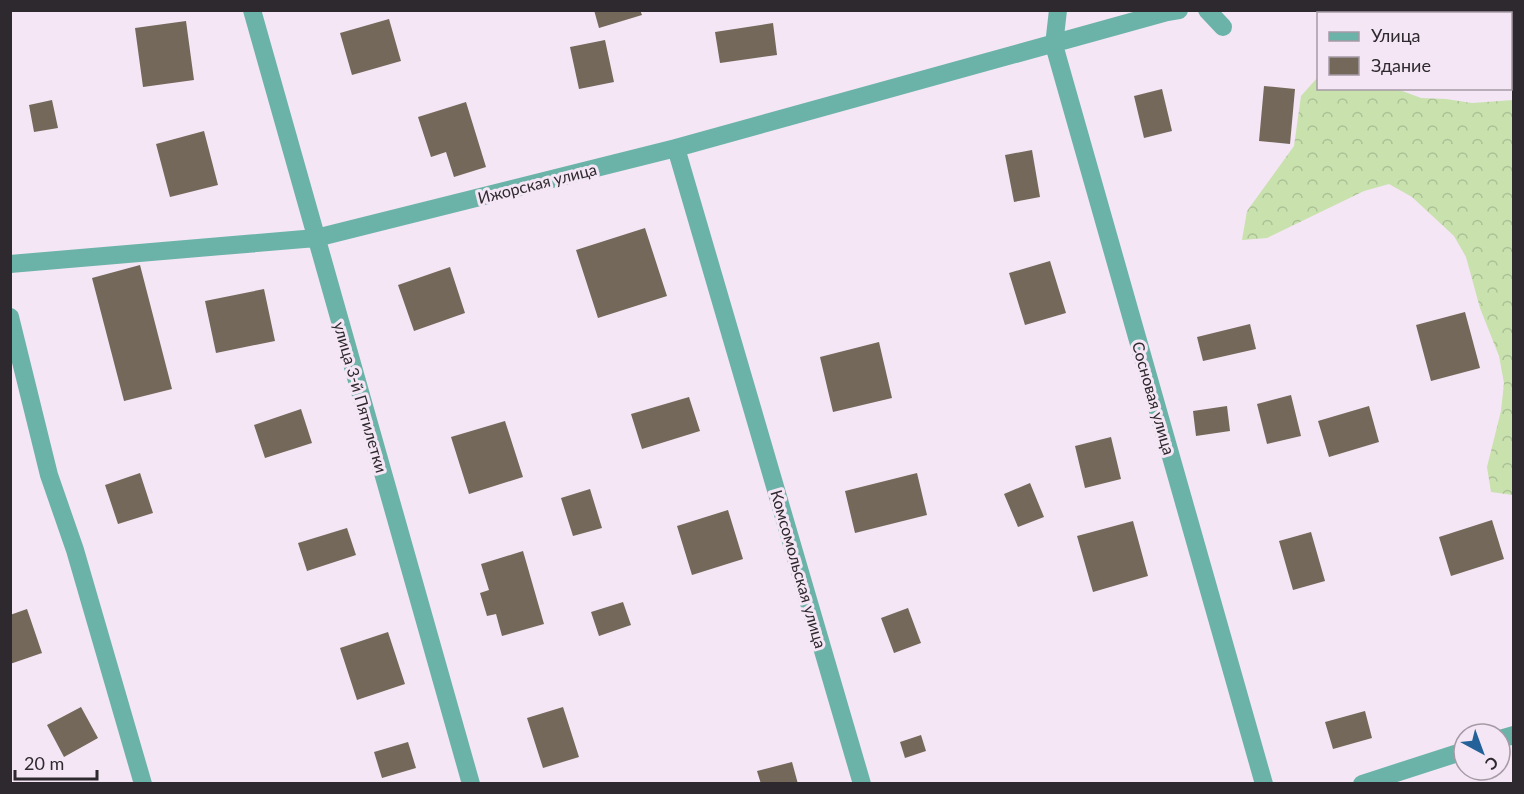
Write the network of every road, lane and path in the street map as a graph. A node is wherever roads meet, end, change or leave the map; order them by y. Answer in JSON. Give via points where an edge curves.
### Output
{"nodes":[{"id":1,"x":252,"y":10,"type":"edge"},
{"id":2,"x":1058,"y":10,"type":"edge"},
{"id":3,"x":1179,"y":10,"type":"edge"},
{"id":4,"x":1207,"y":10,"type":"edge"},
{"id":5,"x":1223,"y":27,"type":"dead end"},
{"id":6,"x":1054,"y":45,"type":"junction"},
{"id":7,"x":676,"y":148,"type":"junction"},
{"id":8,"x":316,"y":238,"type":"junction"},
{"id":9,"x":10,"y":264,"type":"edge"},
{"id":10,"x":10,"y":317,"type":"edge"},
{"id":11,"x":1452,"y":755,"type":"edge"},
{"id":12,"x":143,"y":783,"type":"edge"},
{"id":13,"x":471,"y":783,"type":"edge"},
{"id":14,"x":862,"y":783,"type":"edge"},
{"id":15,"x":1264,"y":783,"type":"edge"},
{"id":16,"x":1362,"y":783,"type":"edge"}],
"edges":[{"from":1,"to":8,"type":"street","name":"улица 3-й Пятилетки"},
{"from":2,"to":6,"type":"street","name":"Сосновая улица"},
{"from":3,"to":6,"type":"street","name":"Ижорская улица"},
{"from":4,"to":5,"type":"street"},
{"from":6,"to":7,"type":"street","name":"Ижорская улица"},
{"from":6,"to":15,"type":"street","name":"Сосновая улица"},
{"from":7,"to":8,"type":"street","name":"Ижорская улица"},
{"from":7,"to":14,"type":"street","name":"Комсомольская улица"},
{"from":8,"to":9,"type":"street","name":"Ижорская улица"},
{"from":8,"to":13,"type":"street","name":"улица 3-й Пятилетки"},
{"from":10,"to":12,"type":"street","via":[[49,475]]},
{"from":11,"to":16,"type":"street"}]}
